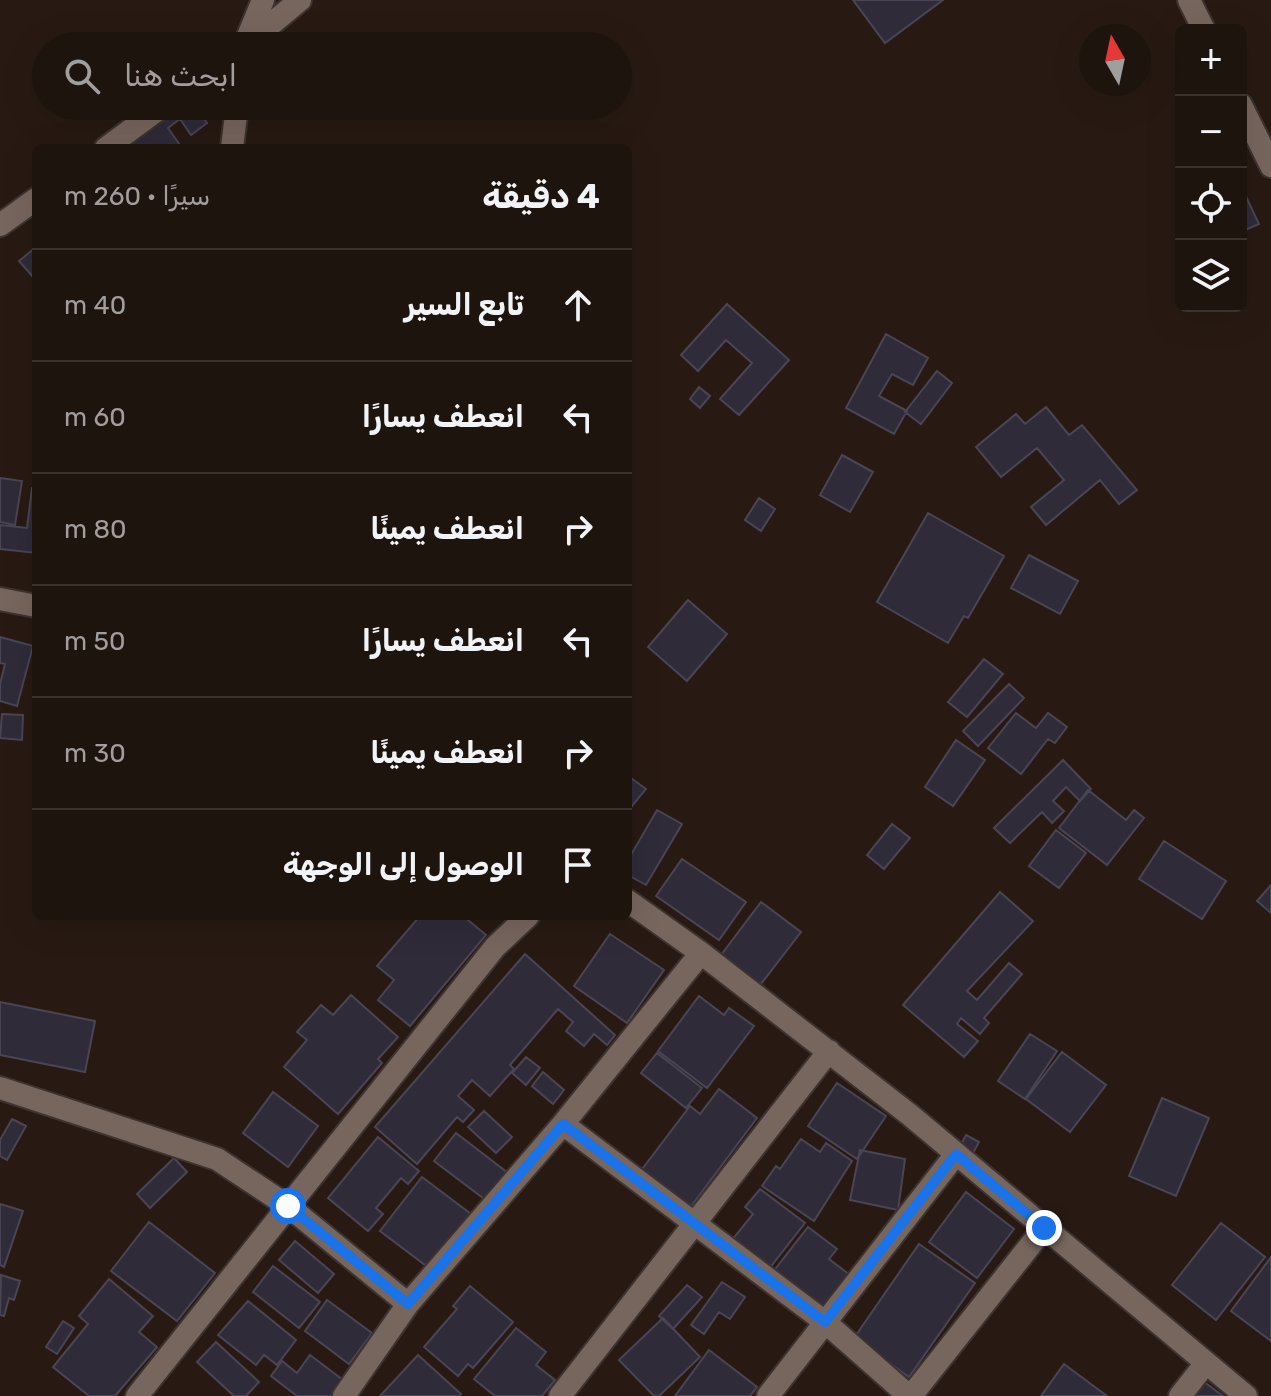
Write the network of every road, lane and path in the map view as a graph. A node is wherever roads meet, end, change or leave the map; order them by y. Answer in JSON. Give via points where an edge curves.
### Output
{"nodes":[{"id":1,"x":263,"y":0,"type":"edge"},
{"id":2,"x":300,"y":0,"type":"edge"},
{"id":3,"x":1189,"y":0,"type":"edge"},
{"id":4,"x":1201,"y":24,"type":"edge"},
{"id":5,"x":250,"y":32,"type":"edge"},
{"id":6,"x":261,"y":32,"type":"edge"},
{"id":7,"x":1247,"y":117,"type":"edge"},
{"id":8,"x":144,"y":120,"type":"edge"},
{"id":9,"x":235,"y":120,"type":"edge"},
{"id":10,"x":111,"y":144,"type":"edge"},
{"id":11,"x":232,"y":144,"type":"edge"},
{"id":12,"x":1271,"y":166,"type":"edge"},
{"id":13,"x":32,"y":202,"type":"edge"},
{"id":14,"x":0,"y":225,"type":"edge"},
{"id":15,"x":0,"y":599,"type":"edge"},
{"id":16,"x":32,"y":605,"type":"edge"},
{"id":17,"x":632,"y":904,"type":"edge"},
{"id":18,"x":524,"y":920,"type":"edge"},
{"id":19,"x":701,"y":953,"type":"junction"},
{"id":20,"x":829,"y":1051,"type":"junction"},
{"id":21,"x":0,"y":1088,"type":"edge"},
{"id":22,"x":563,"y":1124,"type":"junction"},
{"id":23,"x":956,"y":1154,"type":"junction"},
{"id":24,"x":288,"y":1206,"type":"junction"},
{"id":25,"x":695,"y":1222,"type":"junction"},
{"id":26,"x":1044,"y":1228,"type":"junction"},
{"id":27,"x":408,"y":1304,"type":"junction"},
{"id":28,"x":825,"y":1322,"type":"junction"},
{"id":29,"x":1206,"y":1363,"type":"junction"},
{"id":30,"x":137,"y":1396,"type":"edge"},
{"id":31,"x":344,"y":1396,"type":"edge"},
{"id":32,"x":560,"y":1396,"type":"edge"},
{"id":33,"x":768,"y":1396,"type":"edge"},
{"id":34,"x":910,"y":1396,"type":"edge"},
{"id":35,"x":1180,"y":1396,"type":"edge"},
{"id":36,"x":1246,"y":1396,"type":"edge"}],
"edges":[{"from":1,"to":5,"type":"street"},
{"from":2,"to":6,"type":"street"},
{"from":3,"to":4,"type":"street"},
{"from":7,"to":12,"type":"street"},
{"from":8,"to":10,"type":"street"},
{"from":9,"to":11,"type":"street"},
{"from":13,"to":14,"type":"street"},
{"from":15,"to":16,"type":"street"},
{"from":17,"to":19,"type":"street"},
{"from":18,"to":24,"type":"street","via":[[495,947]]},
{"from":19,"to":20,"type":"street"},
{"from":19,"to":22,"type":"street"},
{"from":20,"to":23,"type":"street"},
{"from":20,"to":25,"type":"street"},
{"from":21,"to":24,"type":"street","via":[[217,1159]]},
{"from":22,"to":25,"type":"street"},
{"from":22,"to":27,"type":"street"},
{"from":23,"to":26,"type":"street"},
{"from":23,"to":28,"type":"street"},
{"from":24,"to":27,"type":"street"},
{"from":24,"to":30,"type":"street"},
{"from":25,"to":28,"type":"street"},
{"from":25,"to":32,"type":"street"},
{"from":26,"to":29,"type":"street"},
{"from":26,"to":34,"type":"street"},
{"from":27,"to":31,"type":"street"},
{"from":28,"to":33,"type":"street"},
{"from":28,"to":34,"type":"street"},
{"from":29,"to":35,"type":"street"},
{"from":29,"to":36,"type":"street"}]}
